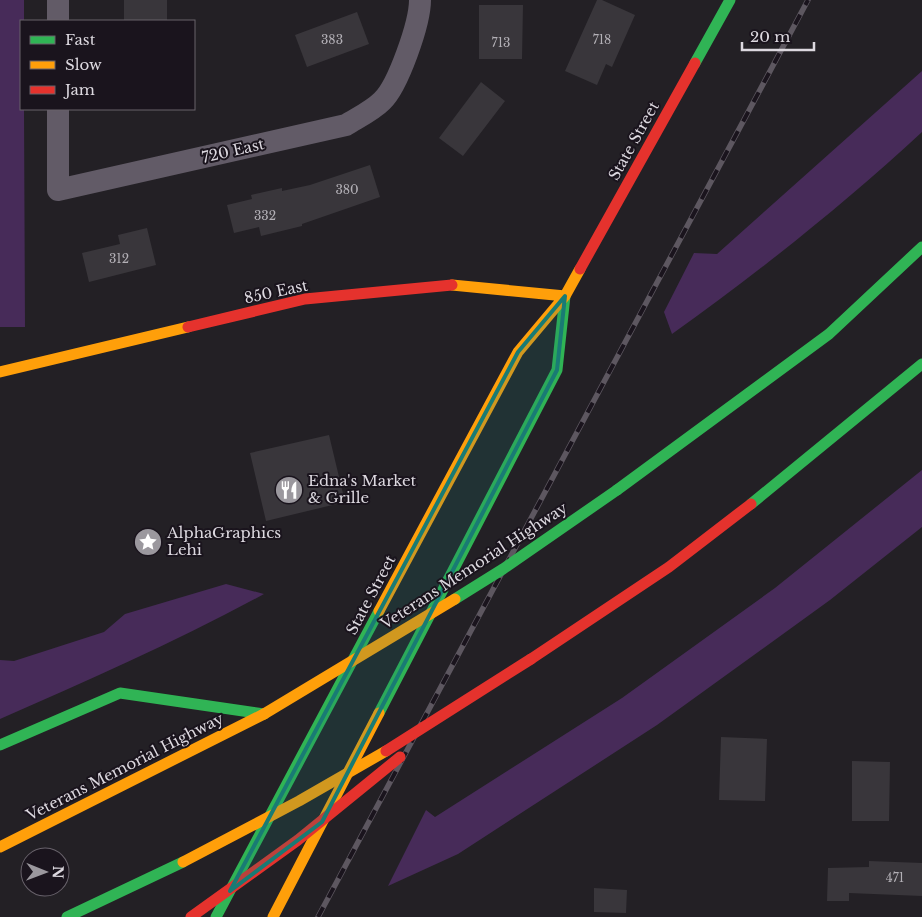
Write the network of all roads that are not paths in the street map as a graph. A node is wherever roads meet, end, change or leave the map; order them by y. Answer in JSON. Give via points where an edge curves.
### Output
{"nodes":[{"id":1,"x":58,"y":0,"type":"edge"},
{"id":2,"x":420,"y":0,"type":"edge"},
{"id":3,"x":730,"y":0,"type":"edge"},
{"id":4,"x":58,"y":20,"type":"edge"},
{"id":5,"x":58,"y":110,"type":"edge"},
{"id":6,"x":922,"y":247,"type":"edge"},
{"id":7,"x":565,"y":296,"type":"junction"},
{"id":8,"x":922,"y":364,"type":"edge"},
{"id":9,"x":0,"y":372,"type":"edge"},
{"id":10,"x":449,"y":712,"type":"junction"},
{"id":11,"x":264,"y":714,"type":"junction"},
{"id":12,"x":0,"y":745,"type":"edge"},
{"id":13,"x":0,"y":847,"type":"edge"},
{"id":14,"x":67,"y":917,"type":"edge"},
{"id":15,"x":191,"y":917,"type":"edge"},
{"id":16,"x":216,"y":917,"type":"edge"},
{"id":17,"x":273,"y":917,"type":"edge"}],
"edges":[{"from":1,"to":4,"type":"street"},
{"from":2,"to":5,"type":"street","name":"720 East","via":[[413,35],[393,84],[382,101],[346,125],[58,190]]},
{"from":3,"to":7,"type":"main road","name":"State Street"},
{"from":6,"to":11,"type":"main road","name":"Veterans Memorial Highway","bridge":true,"via":[[829,334],[617,490],[503,569]]},
{"from":7,"to":9,"type":"main road","name":"850 East","via":[[450,285],[305,299]]},
{"from":7,"to":16,"type":"main road","name":"State Street","via":[[518,352]]},
{"from":7,"to":17,"type":"main road","name":"State Street","via":[[557,370]]},
{"from":8,"to":10,"type":"main road","bridge":true,"via":[[776,485],[669,566]]},
{"from":10,"to":14,"type":"main road","bridge":true,"via":[[341,777],[183,862]]},
{"from":10,"to":15,"type":"main road","bridge":true,"via":[[298,842]]},
{"from":11,"to":12,"type":"main road","via":[[120,693]]},
{"from":11,"to":13,"type":"main road","name":"Veterans Memorial Highway"}]}
